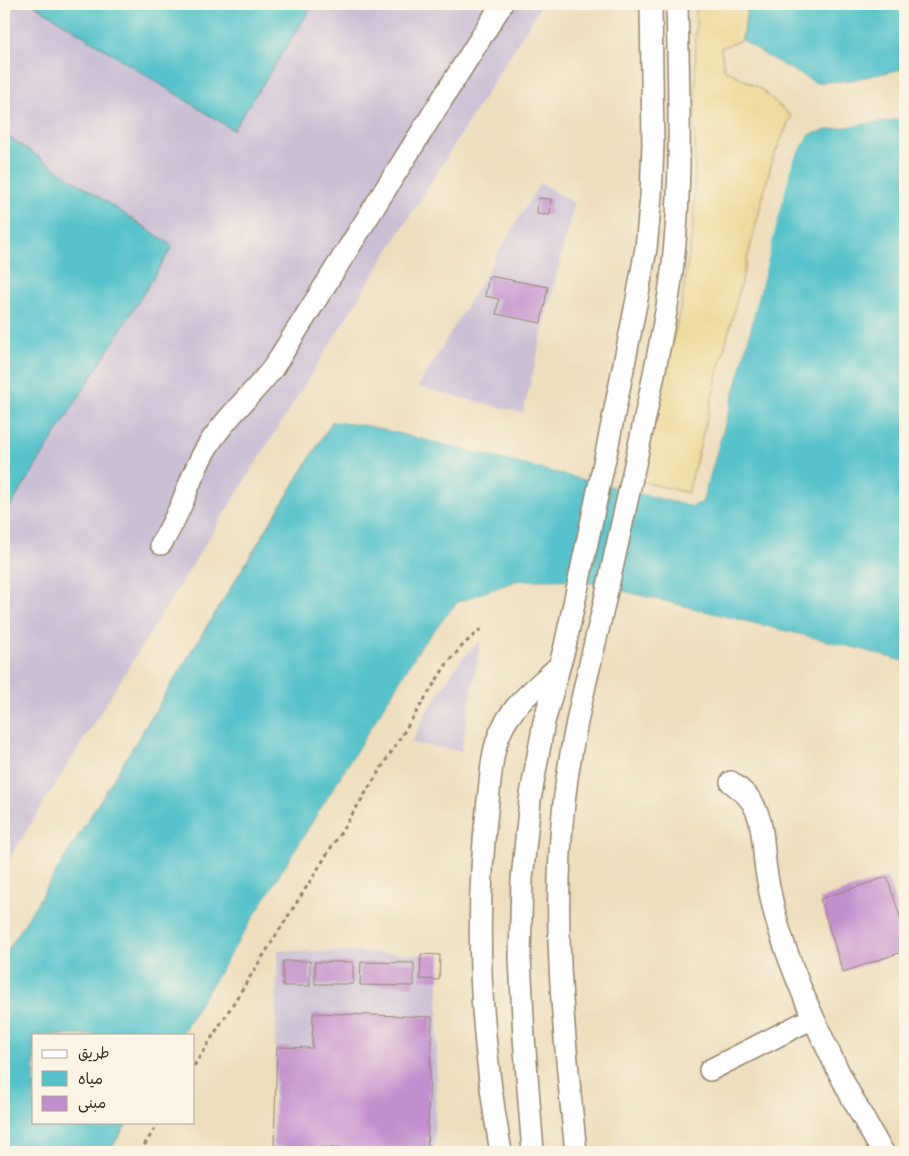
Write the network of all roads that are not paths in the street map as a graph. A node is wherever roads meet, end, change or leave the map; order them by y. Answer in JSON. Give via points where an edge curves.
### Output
{"nodes":[{"id":1,"x":502,"y":4,"type":"edge"},
{"id":2,"x":652,"y":4,"type":"edge"},
{"id":3,"x":677,"y":4,"type":"edge"},
{"id":4,"x":161,"y":544,"type":"dead end"},
{"id":5,"x":562,"y":656,"type":"junction"},
{"id":6,"x":731,"y":782,"type":"dead end"},
{"id":7,"x":812,"y":1018,"type":"junction"},
{"id":8,"x":710,"y":1070,"type":"dead end"},
{"id":9,"x":501,"y":1152,"type":"edge"},
{"id":10,"x":533,"y":1152,"type":"edge"},
{"id":11,"x":576,"y":1152,"type":"edge"},
{"id":12,"x":883,"y":1152,"type":"edge"}],
"edges":[{"from":1,"to":4,"type":"street","via":[[273,368],[208,445]]},
{"from":2,"to":5,"type":"street","via":[[653,144],[646,248]]},
{"from":3,"to":11,"type":"street","via":[[679,196],[667,305],[637,456],[575,728],[564,803],[559,879],[559,956]]},
{"from":5,"to":9,"type":"street","via":[[519,703],[501,730],[495,746],[487,806],[480,920],[481,972],[489,1077]]},
{"from":5,"to":10,"type":"street","via":[[544,722],[530,800],[522,879],[520,958]]},
{"from":6,"to":7,"type":"street","via":[[746,794],[757,811],[773,909]]},
{"from":7,"to":8,"type":"street"},
{"from":7,"to":12,"type":"street","via":[[866,1126]]}]}
